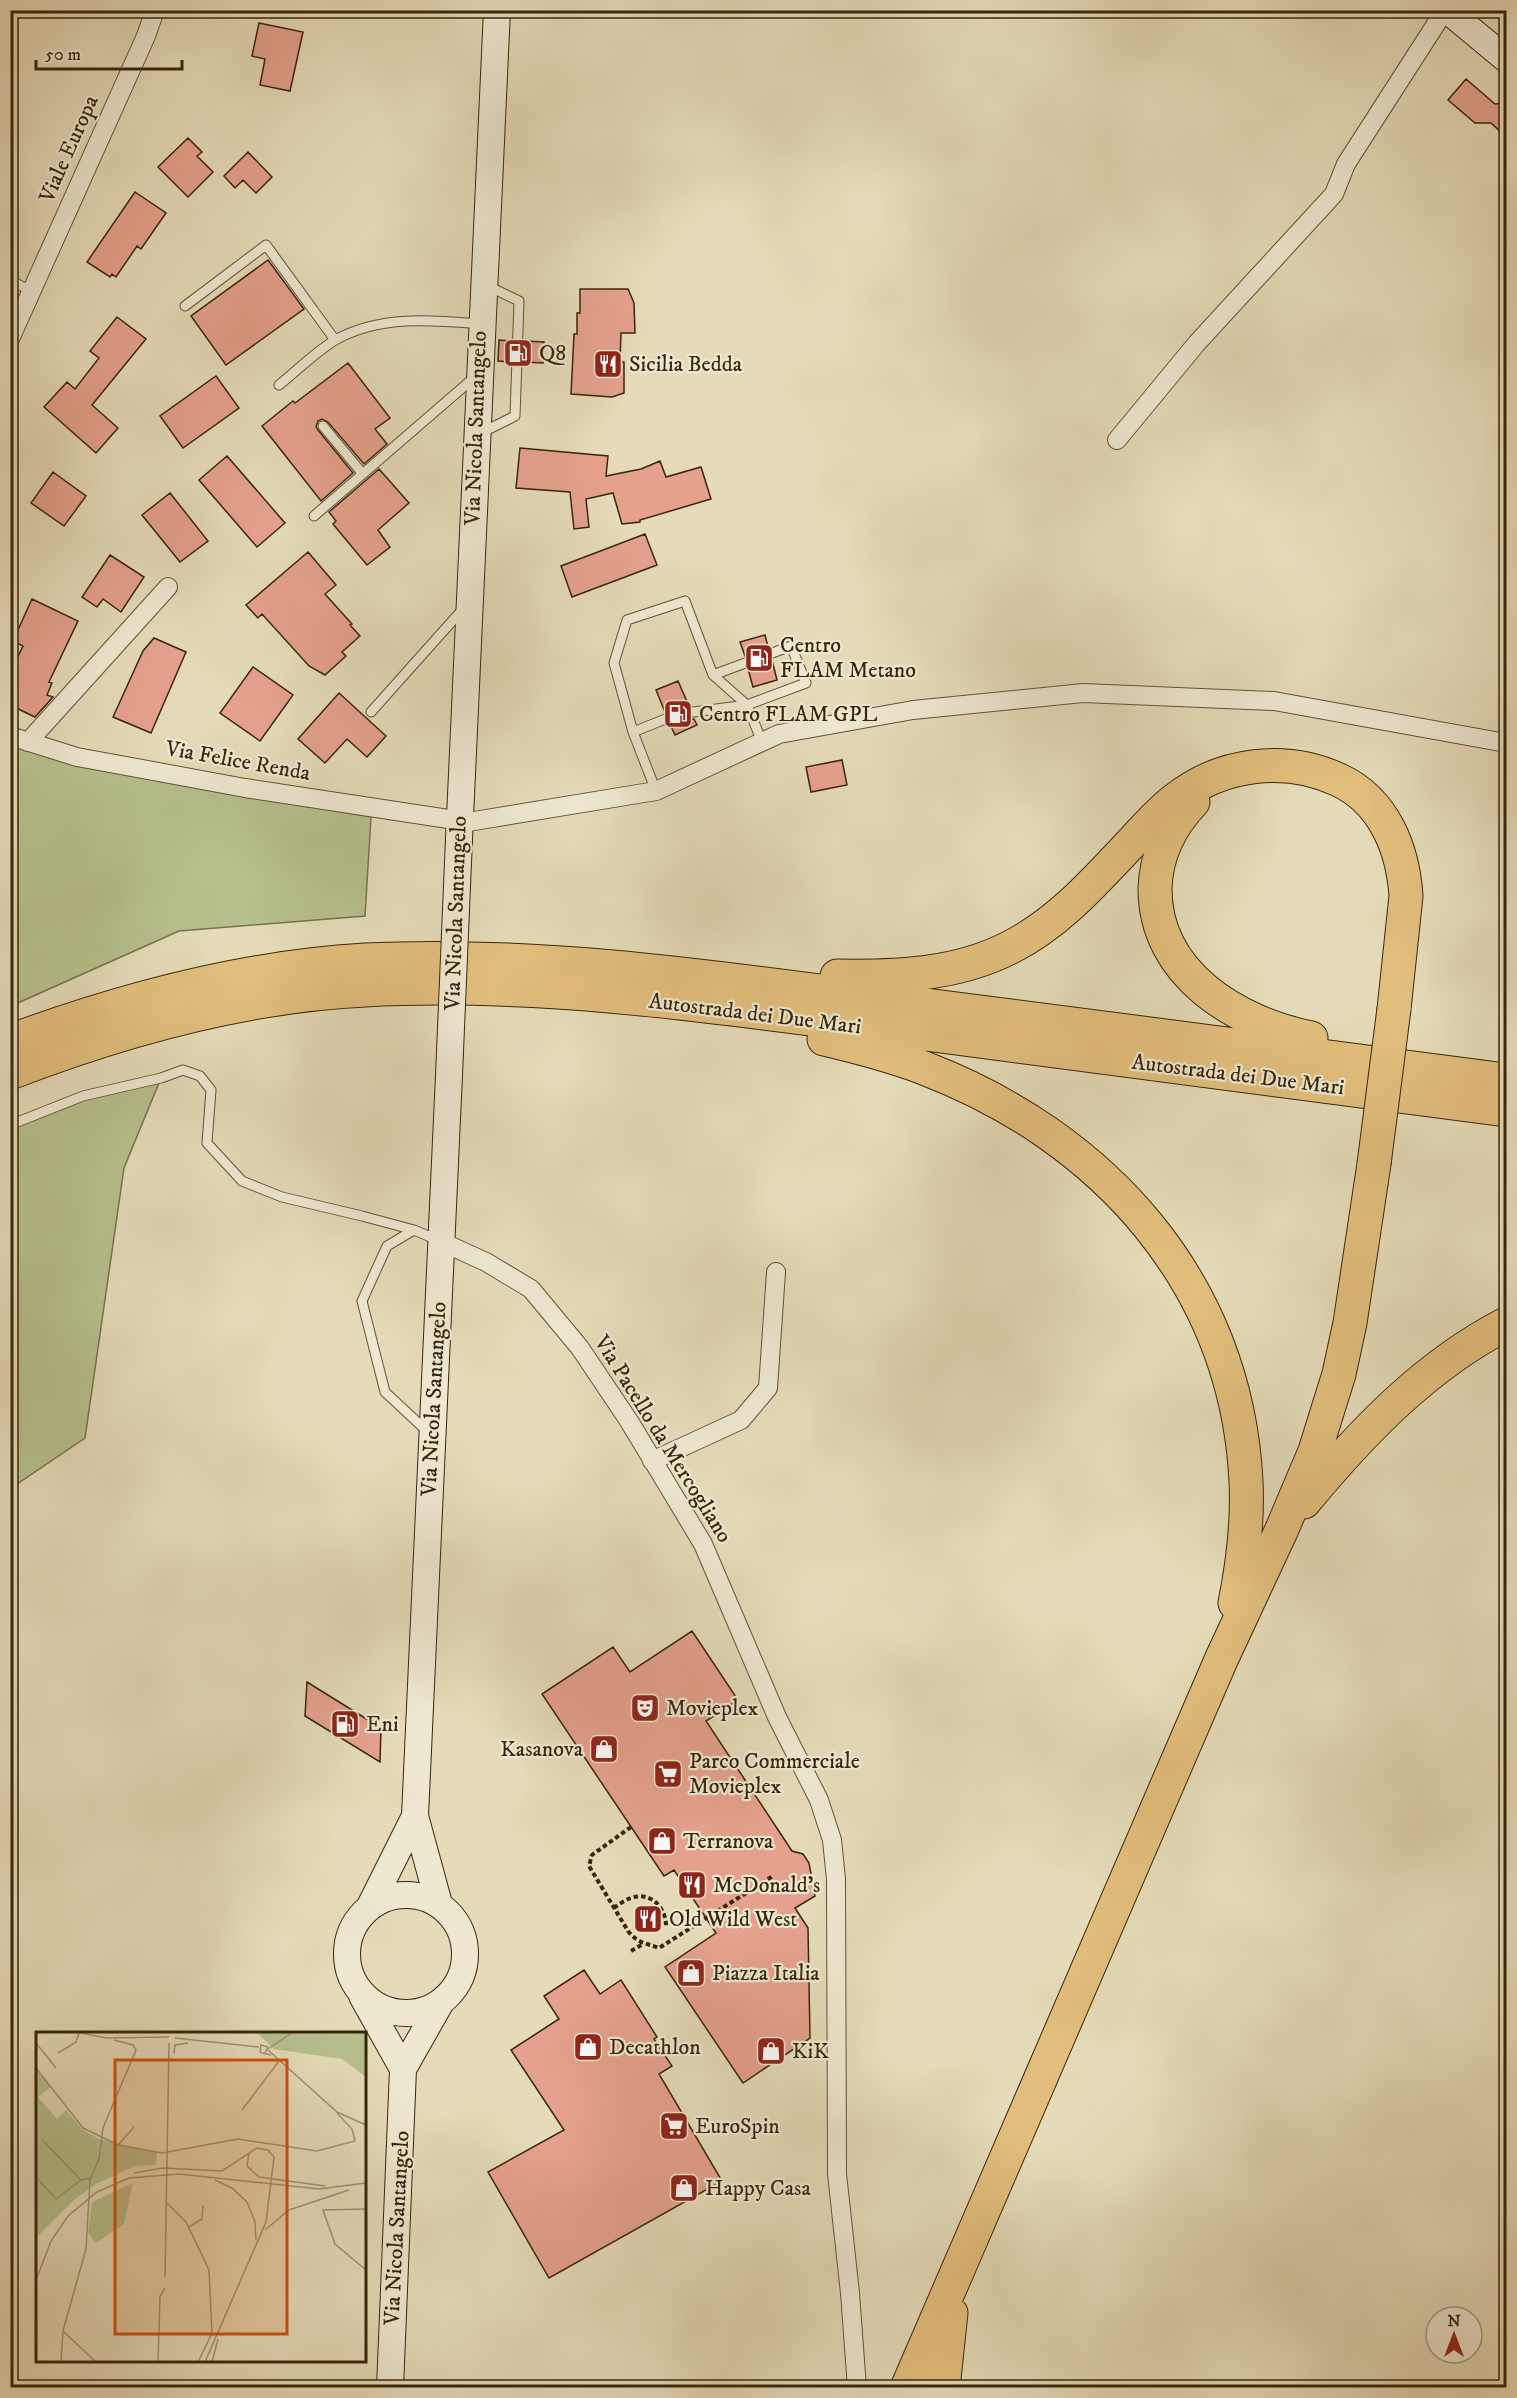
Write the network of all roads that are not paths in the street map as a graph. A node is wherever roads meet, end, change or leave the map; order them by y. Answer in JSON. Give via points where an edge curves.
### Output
{"nodes":[{"id":1,"x":154,"y":10,"type":"edge"},
{"id":2,"x":497,"y":10,"type":"edge"},
{"id":3,"x":1446,"y":10,"type":"edge"},
{"id":4,"x":1506,"y":58,"type":"edge"},
{"id":5,"x":10,"y":280,"type":"edge"},
{"id":6,"x":483,"y":284,"type":"junction"},
{"id":7,"x":31,"y":291,"type":"junction"},
{"id":8,"x":186,"y":306,"type":"dead end"},
{"id":9,"x":481,"y":324,"type":"junction"},
{"id":10,"x":10,"y":339,"type":"edge"},
{"id":11,"x":335,"y":340,"type":"junction"},
{"id":12,"x":479,"y":372,"type":"junction"},
{"id":13,"x":279,"y":385,"type":"dead end"},
{"id":14,"x":323,"y":426,"type":"dead end"},
{"id":15,"x":477,"y":435,"type":"junction"},
{"id":16,"x":1117,"y":440,"type":"dead end"},
{"id":17,"x":362,"y":473,"type":"junction"},
{"id":18,"x":314,"y":516,"type":"dead end"},
{"id":19,"x":168,"y":587,"type":"dead end"},
{"id":20,"x":469,"y":602,"type":"junction"},
{"id":21,"x":713,"y":675,"type":"junction"},
{"id":22,"x":747,"y":705,"type":"junction"},
{"id":23,"x":371,"y":712,"type":"dead end"},
{"id":24,"x":633,"y":732,"type":"junction"},
{"id":25,"x":10,"y":736,"type":"edge"},
{"id":26,"x":28,"y":742,"type":"junction"},
{"id":27,"x":762,"y":742,"type":"junction"},
{"id":28,"x":1506,"y":742,"type":"edge"},
{"id":29,"x":1224,"y":775,"type":"junction"},
{"id":30,"x":656,"y":791,"type":"junction"},
{"id":31,"x":459,"y":830,"type":"junction"},
{"id":32,"x":174,"y":989,"type":"junction"},
{"id":33,"x":362,"y":990,"type":"junction"},
{"id":34,"x":10,"y":1041,"type":"edge"},
{"id":35,"x":1506,"y":1064,"type":"edge"},
{"id":36,"x":10,"y":1073,"type":"edge"},
{"id":37,"x":1506,"y":1080,"type":"edge"},
{"id":38,"x":1506,"y":1110,"type":"edge"},
{"id":39,"x":10,"y":1125,"type":"edge"},
{"id":40,"x":414,"y":1230,"type":"junction"},
{"id":41,"x":442,"y":1242,"type":"junction"},
{"id":42,"x":776,"y":1272,"type":"dead end"},
{"id":43,"x":1506,"y":1324,"type":"edge"},
{"id":44,"x":433,"y":1437,"type":"junction"},
{"id":45,"x":652,"y":1461,"type":"junction"},
{"id":46,"x":1282,"y":1529,"type":"junction"},
{"id":47,"x":1221,"y":1660,"type":"junction"},
{"id":48,"x":415,"y":1816,"type":"junction"},
{"id":49,"x":439,"y":1904,"type":"junction"},
{"id":50,"x":370,"y":1906,"type":"junction"},
{"id":51,"x":359,"y":1991,"type":"junction"},
{"id":52,"x":441,"y":2002,"type":"junction"},
{"id":53,"x":403,"y":2069,"type":"junction"},
{"id":54,"x":963,"y":2259,"type":"junction"},
{"id":55,"x":928,"y":2341,"type":"junction"},
{"id":56,"x":390,"y":2388,"type":"edge"},
{"id":57,"x":857,"y":2388,"type":"edge"},
{"id":58,"x":907,"y":2388,"type":"edge"},
{"id":59,"x":916,"y":2388,"type":"edge"},
{"id":60,"x":944,"y":2388,"type":"edge"}],
"edges":[{"from":1,"to":7,"type":"street","name":"Viale Europa","via":[[146,36]]},
{"from":2,"to":6,"type":"main road","name":"Via Nicola Santangelo"},
{"from":3,"to":4,"type":"main road"},
{"from":3,"to":16,"type":"street","via":[[1346,164],[1334,194],[1197,343]]},
{"from":5,"to":7,"type":"lane"},
{"from":6,"to":9,"type":"main road","name":"Via Nicola Santangelo"},
{"from":6,"to":15,"type":"lane","via":[[519,301],[518,353],[515,416]]},
{"from":7,"to":10,"type":"street","name":"Viale Europa"},
{"from":8,"to":11,"type":"lane","via":[[266,245]]},
{"from":9,"to":11,"type":"lane","via":[[387,322]]},
{"from":9,"to":12,"type":"main road","name":"Via Nicola Santangelo"},
{"from":11,"to":13,"type":"lane"},
{"from":12,"to":15,"type":"main road","name":"Via Nicola Santangelo"},
{"from":12,"to":17,"type":"lane"},
{"from":14,"to":17,"type":"lane"},
{"from":15,"to":20,"type":"main road","name":"Via Nicola Santangelo"},
{"from":17,"to":18,"type":"lane"},
{"from":19,"to":26,"type":"street"},
{"from":20,"to":23,"type":"lane"},
{"from":20,"to":31,"type":"main road","name":"Via Nicola Santangelo"},
{"from":21,"to":22,"type":"lane"},
{"from":21,"to":22,"type":"lane","via":[[791,646],[806,683]]},
{"from":21,"to":24,"type":"lane","via":[[685,601],[627,620],[614,663]]},
{"from":22,"to":24,"type":"lane","via":[[678,714]]},
{"from":22,"to":27,"type":"lane"},
{"from":24,"to":30,"type":"lane"},
{"from":25,"to":26,"type":"street","name":"Via Felice Renda"},
{"from":26,"to":31,"type":"street","name":"Via Felice Renda","via":[[77,757]]},
{"from":27,"to":28,"type":"street","name":"Via Felice Renda","via":[[779,734],[913,710],[1083,693],[1274,701]]},
{"from":27,"to":30,"type":"street","name":"Via Felice Renda"},
{"from":29,"to":32,"type":"highway","via":[[1177,798],[1080,897],[1035,933],[987,958],[939,970],[881,977],[830,976],[568,948],[422,943],[287,956],[231,969]]},
{"from":29,"to":35,"type":"highway","via":[[1175,824],[1159,860],[1155,904],[1159,926],[1190,976],[1224,1004],[1295,1035]]},
{"from":29,"to":46,"type":"highway","bridge":true,"via":[[1268,764],[1291,765],[1345,783],[1364,796],[1390,829],[1405,879],[1402,944],[1356,1293],[1340,1374],[1315,1451]]},
{"from":30,"to":31,"type":"street","name":"Via Felice Renda","via":[[515,815]]},
{"from":31,"to":41,"type":"main road","name":"Via Nicola Santangelo","bridge":true},
{"from":32,"to":34,"type":"highway","name":"Autostrada dei Due Mari"},
{"from":32,"to":37,"type":"highway","name":"Autostrada dei Due Mari","via":[[288,968],[362,961],[484,959],[568,963]]},
{"from":33,"to":36,"type":"highway","name":"Autostrada dei Due Mari","via":[[289,998],[184,1017]]},
{"from":33,"to":38,"type":"highway","name":"Autostrada dei Due Mari","via":[[568,993],[732,1009]]},
{"from":33,"to":47,"type":"highway","via":[[485,999],[814,1037],[933,1072],[997,1102],[1064,1143],[1120,1193],[1161,1241],[1209,1327],[1229,1382],[1243,1452],[1246,1513],[1241,1572]]},
{"from":39,"to":40,"type":"lane","via":[[83,1096],[183,1070],[200,1076],[211,1090],[207,1143],[242,1181],[282,1197]]},
{"from":40,"to":41,"type":"lane"},
{"from":40,"to":44,"type":"lane","via":[[387,1246],[362,1301],[385,1392]]},
{"from":41,"to":44,"type":"main road","name":"Via Nicola Santangelo"},
{"from":41,"to":45,"type":"street","name":"Via Pacello da Mercogliano","via":[[531,1289],[580,1348]]},
{"from":42,"to":45,"type":"street","via":[[768,1388],[741,1420]]},
{"from":43,"to":46,"type":"highway","via":[[1437,1367],[1388,1409],[1344,1454]]},
{"from":44,"to":48,"type":"main road","name":"Via Nicola Santangelo"},
{"from":45,"to":57,"type":"street","name":"Via Pacello da Mercogliano","via":[[703,1544],[777,1717],[819,1800],[832,1840],[836,1879],[837,2174]]},
{"from":46,"to":47,"type":"highway"},
{"from":47,"to":54,"type":"highway"},
{"from":48,"to":49,"type":"main road","name":"Via Nicola Santangelo"},
{"from":48,"to":50,"type":"main road","name":"Via Nicola Santangelo"},
{"from":49,"to":50,"type":"main road","via":[[404,1894],[386,1897]]},
{"from":49,"to":52,"type":"main road","name":"Via Nicola Santangelo","via":[[462,1933],[465,1951],[456,1987]]},
{"from":50,"to":51,"type":"main road","name":"Via Nicola Santangelo","via":[[356,1920],[348,1938],[346,1957]]},
{"from":51,"to":52,"type":"main road","via":[[389,2011],[425,2010]]},
{"from":51,"to":53,"type":"main road","name":"Via Nicola Santangelo"},
{"from":52,"to":53,"type":"main road","name":"Via Nicola Santangelo"},
{"from":53,"to":56,"type":"main road","name":"Via Nicola Santangelo"},
{"from":54,"to":55,"type":"highway"},
{"from":54,"to":60,"type":"highway","via":[[948,2326]]},
{"from":55,"to":58,"type":"highway"},
{"from":55,"to":59,"type":"highway"}]}
